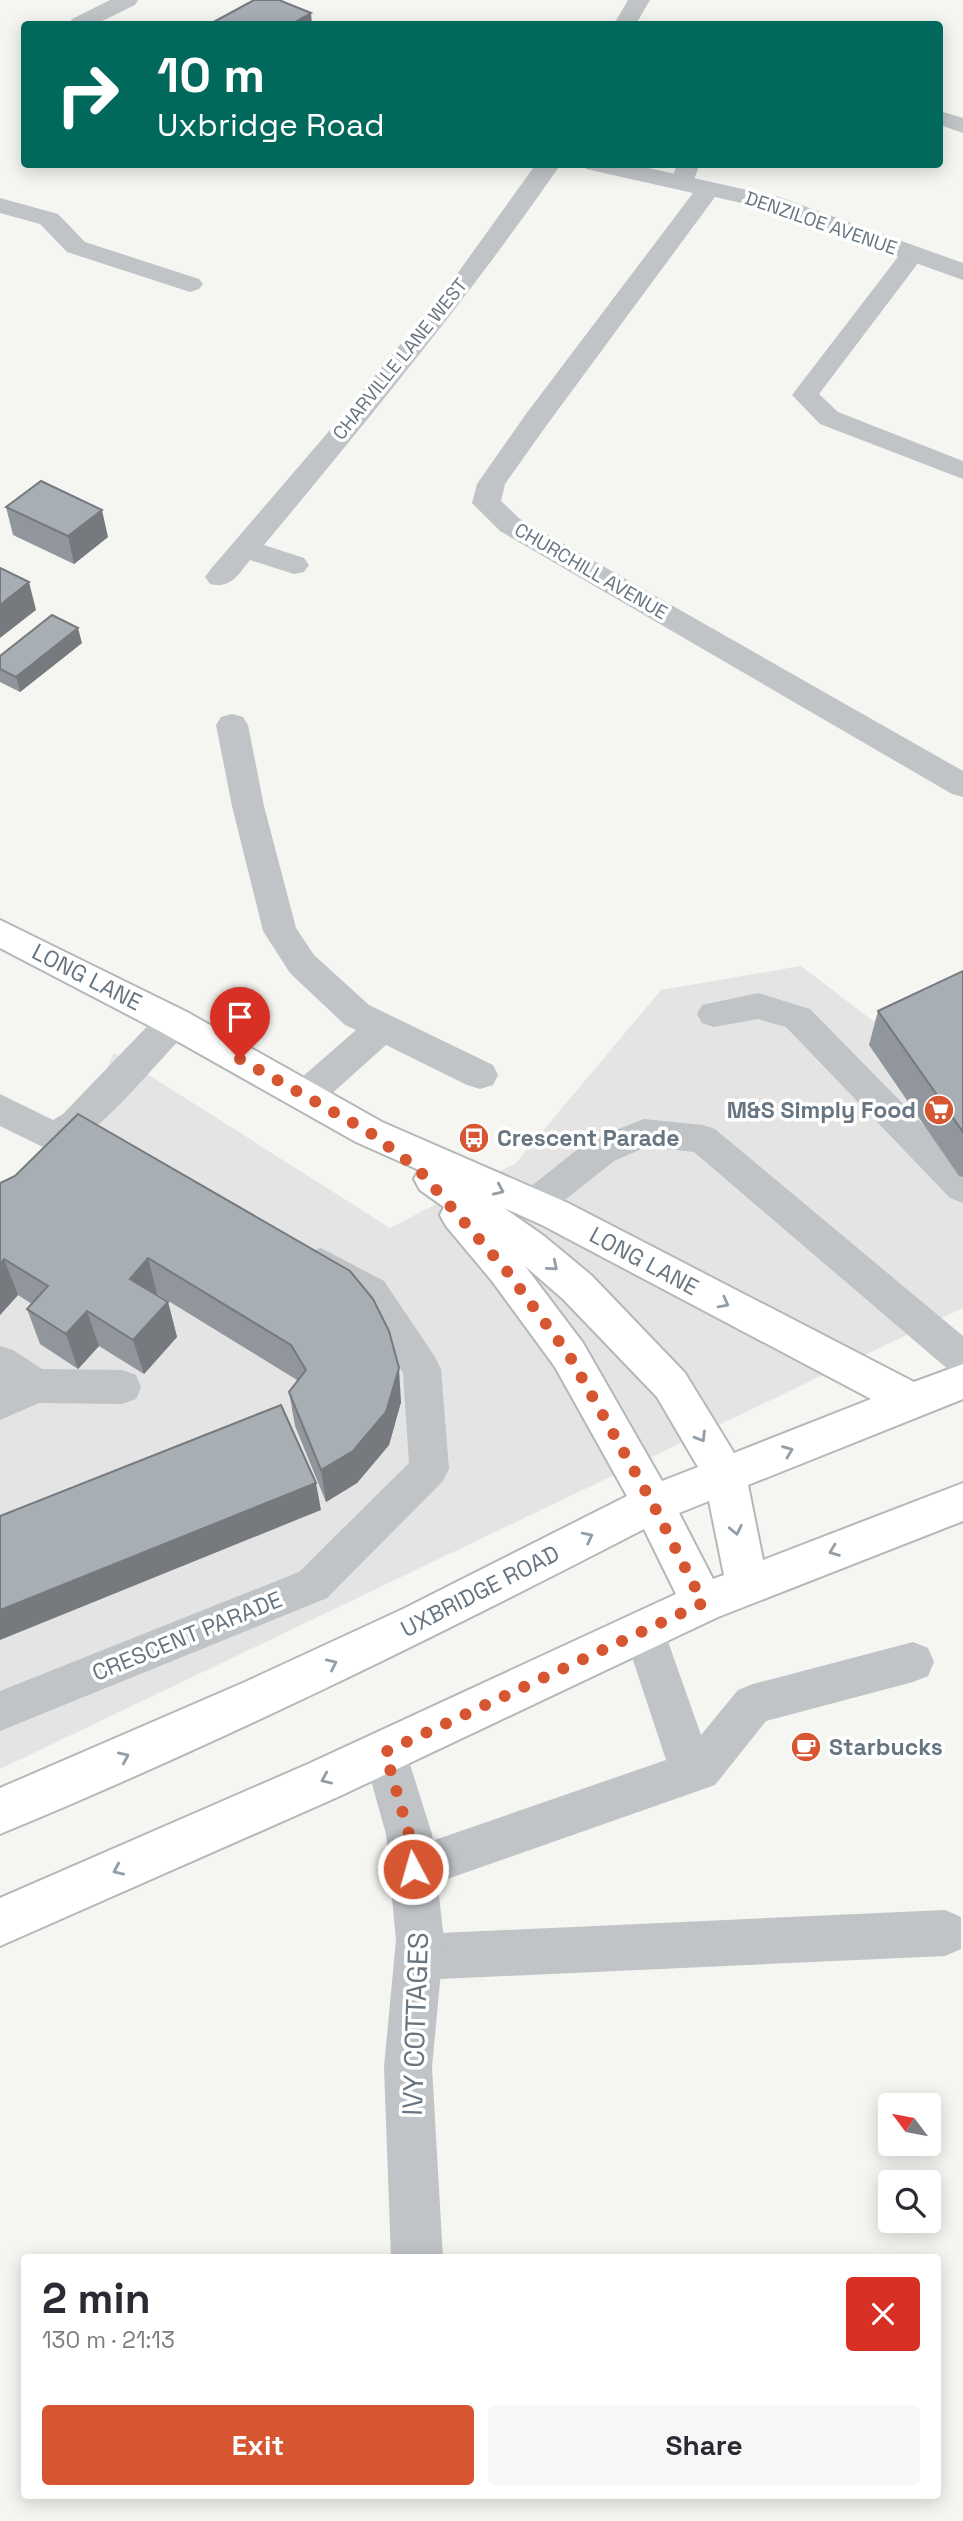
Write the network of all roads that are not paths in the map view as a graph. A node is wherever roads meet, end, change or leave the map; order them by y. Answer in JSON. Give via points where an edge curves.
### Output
{"nodes":[{"id":1,"x":127,"y":0,"type":"edge"},
{"id":2,"x":639,"y":0,"type":"edge"},
{"id":3,"x":86,"y":21,"type":"edge"},
{"id":4,"x":627,"y":21,"type":"edge"},
{"id":5,"x":943,"y":119,"type":"edge"},
{"id":6,"x":963,"y":126,"type":"edge"},
{"id":7,"x":546,"y":168,"type":"edge"},
{"id":8,"x":624,"y":168,"type":"edge"},
{"id":9,"x":693,"y":178,"type":"edge"},
{"id":10,"x":0,"y":205,"type":"edge"},
{"id":11,"x":913,"y":254,"type":"junction"},
{"id":12,"x":963,"y":272,"type":"edge"},
{"id":13,"x":190,"y":284,"type":"dead end"},
{"id":14,"x":963,"y":471,"type":"edge"},
{"id":15,"x":244,"y":548,"type":"junction"},
{"id":16,"x":294,"y":565,"type":"dead end"},
{"id":17,"x":220,"y":577,"type":"dead end"},
{"id":18,"x":232,"y":725,"type":"dead end"},
{"id":19,"x":963,"y":786,"type":"edge"},
{"id":20,"x":0,"y":933,"type":"edge"},
{"id":21,"x":714,"y":1014,"type":"dead end"},
{"id":22,"x":174,"y":1022,"type":"junction"},
{"id":23,"x":382,"y":1028,"type":"junction"},
{"id":24,"x":480,"y":1075,"type":"dead end"},
{"id":25,"x":305,"y":1096,"type":"junction"},
{"id":26,"x":0,"y":1109,"type":"edge"},
{"id":27,"x":66,"y":1131,"type":"junction"},
{"id":28,"x":369,"y":1132,"type":"junction"},
{"id":29,"x":111,"y":1144,"type":"edge"},
{"id":30,"x":35,"y":1168,"type":"edge"},
{"id":31,"x":418,"y":1169,"type":"junction"},
{"id":32,"x":963,"y":1188,"type":"edge"},
{"id":33,"x":533,"y":1205,"type":"junction"},
{"id":34,"x":288,"y":1245,"type":"edge"},
{"id":35,"x":963,"y":1359,"type":"edge"},
{"id":36,"x":0,"y":1362,"type":"edge"},
{"id":37,"x":963,"y":1381,"type":"edge"},
{"id":38,"x":36,"y":1386,"type":"junction"},
{"id":39,"x":122,"y":1387,"type":"dead end"},
{"id":40,"x":914,"y":1402,"type":"junction"},
{"id":41,"x":0,"y":1403,"type":"edge"},
{"id":42,"x":724,"y":1476,"type":"junction"},
{"id":43,"x":963,"y":1502,"type":"edge"},
{"id":44,"x":653,"y":1504,"type":"junction"},
{"id":45,"x":747,"y":1584,"type":"junction"},
{"id":46,"x":703,"y":1603,"type":"junction"},
{"id":47,"x":644,"y":1630,"type":"junction"},
{"id":48,"x":913,"y":1662,"type":"dead end"},
{"id":49,"x":0,"y":1711,"type":"edge"},
{"id":50,"x":385,"y":1752,"type":"junction"},
{"id":51,"x":692,"y":1773,"type":"junction"},
{"id":52,"x":0,"y":1811,"type":"edge"},
{"id":53,"x":413,"y":1869,"type":"junction"},
{"id":54,"x":0,"y":1922,"type":"edge"},
{"id":55,"x":945,"y":1933,"type":"dead end"},
{"id":56,"x":419,"y":1957,"type":"junction"},
{"id":57,"x":417,"y":2254,"type":"edge"}],
"edges":[{"from":1,"to":3,"type":"street"},
{"from":2,"to":4,"type":"street"},
{"from":5,"to":6,"type":"lane"},
{"from":7,"to":15,"type":"street","name":"CHARVILLE LANE WEST","via":[[461,286]]},
{"from":8,"to":9,"type":"street","name":"DENZILOE AVENUE"},
{"from":9,"to":11,"type":"street","name":"DENZILOE AVENUE"},
{"from":9,"to":19,"type":"street","name":"CHURCHILL AVENUE","via":[[491,484],[485,503],[510,525]]},
{"from":10,"to":13,"type":"street","via":[[49,219],[76,247]]},
{"from":11,"to":12,"type":"street","name":"DENZILOE AVENUE"},
{"from":11,"to":14,"type":"lane","via":[[805,395],[829,418]]},
{"from":15,"to":16,"type":"street"},
{"from":15,"to":17,"type":"street","name":"CHARVILLE LANE WEST"},
{"from":18,"to":23,"type":"street","via":[[280,932],[302,964],[357,1014]]},
{"from":20,"to":22,"type":"main road","name":"LONG LANE"},
{"from":21,"to":32,"type":"lane","via":[[758,1006],[798,1018]]},
{"from":22,"to":25,"type":"main road","name":"LONG LANE"},
{"from":22,"to":27,"type":"street","name":"LONG LANE"},
{"from":23,"to":24,"type":"street"},
{"from":23,"to":25,"type":"street"},
{"from":25,"to":28,"type":"main road","name":"LONG LANE"},
{"from":26,"to":27,"type":"street"},
{"from":27,"to":29,"type":"lane"},
{"from":27,"to":30,"type":"lane"},
{"from":28,"to":31,"type":"main road","name":"LONG LANE"},
{"from":28,"to":33,"type":"main road","name":"LONG LANE","one_way":true},
{"from":31,"to":42,"type":"main road","name":"LONG LANE","one_way":true,"via":[[530,1247],[577,1287],[671,1385]]},
{"from":31,"to":44,"type":"main road","name":"LONG LANE","via":[[506,1270],[569,1355]]},
{"from":33,"to":35,"type":"lane","via":[[601,1151],[644,1133],[704,1139]]},
{"from":33,"to":40,"type":"main road","name":"LONG LANE","one_way":true},
{"from":34,"to":49,"type":"lane","name":"CRESCENT PARADE","via":[[371,1292],[422,1369],[429,1469],[313,1586]]},
{"from":36,"to":38,"type":"lane"},
{"from":37,"to":40,"type":"main road","name":"UXBRIDGE ROAD"},
{"from":38,"to":39,"type":"lane"},
{"from":38,"to":41,"type":"lane"},
{"from":42,"to":40,"type":"main road","name":"UXBRIDGE ROAD","one_way":true},
{"from":42,"to":44,"type":"main road","name":"UXBRIDGE ROAD"},
{"from":42,"to":45,"type":"main road","name":"LONG LANE","one_way":true},
{"from":43,"to":45,"type":"main road","one_way":true},
{"from":44,"to":46,"type":"main road","name":"LONG LANE"},
{"from":52,"to":44,"type":"main road","name":"UXBRIDGE ROAD","one_way":true,"via":[[273,1692]]},
{"from":45,"to":46,"type":"main road"},
{"from":46,"to":47,"type":"main road"},
{"from":47,"to":50,"type":"main road"},
{"from":47,"to":51,"type":"lane"},
{"from":48,"to":51,"type":"lane","via":[[753,1703]]},
{"from":50,"to":53,"type":"street","name":"IVY COTTAGES","via":[[409,1834]]},
{"from":50,"to":54,"type":"main road","one_way":true},
{"from":51,"to":53,"type":"lane"},
{"from":53,"to":56,"type":"street","name":"IVY COTTAGES"},
{"from":55,"to":56,"type":"lane"},
{"from":56,"to":57,"type":"street","name":"IVY COTTAGES","via":[[408,2067]]}]}
